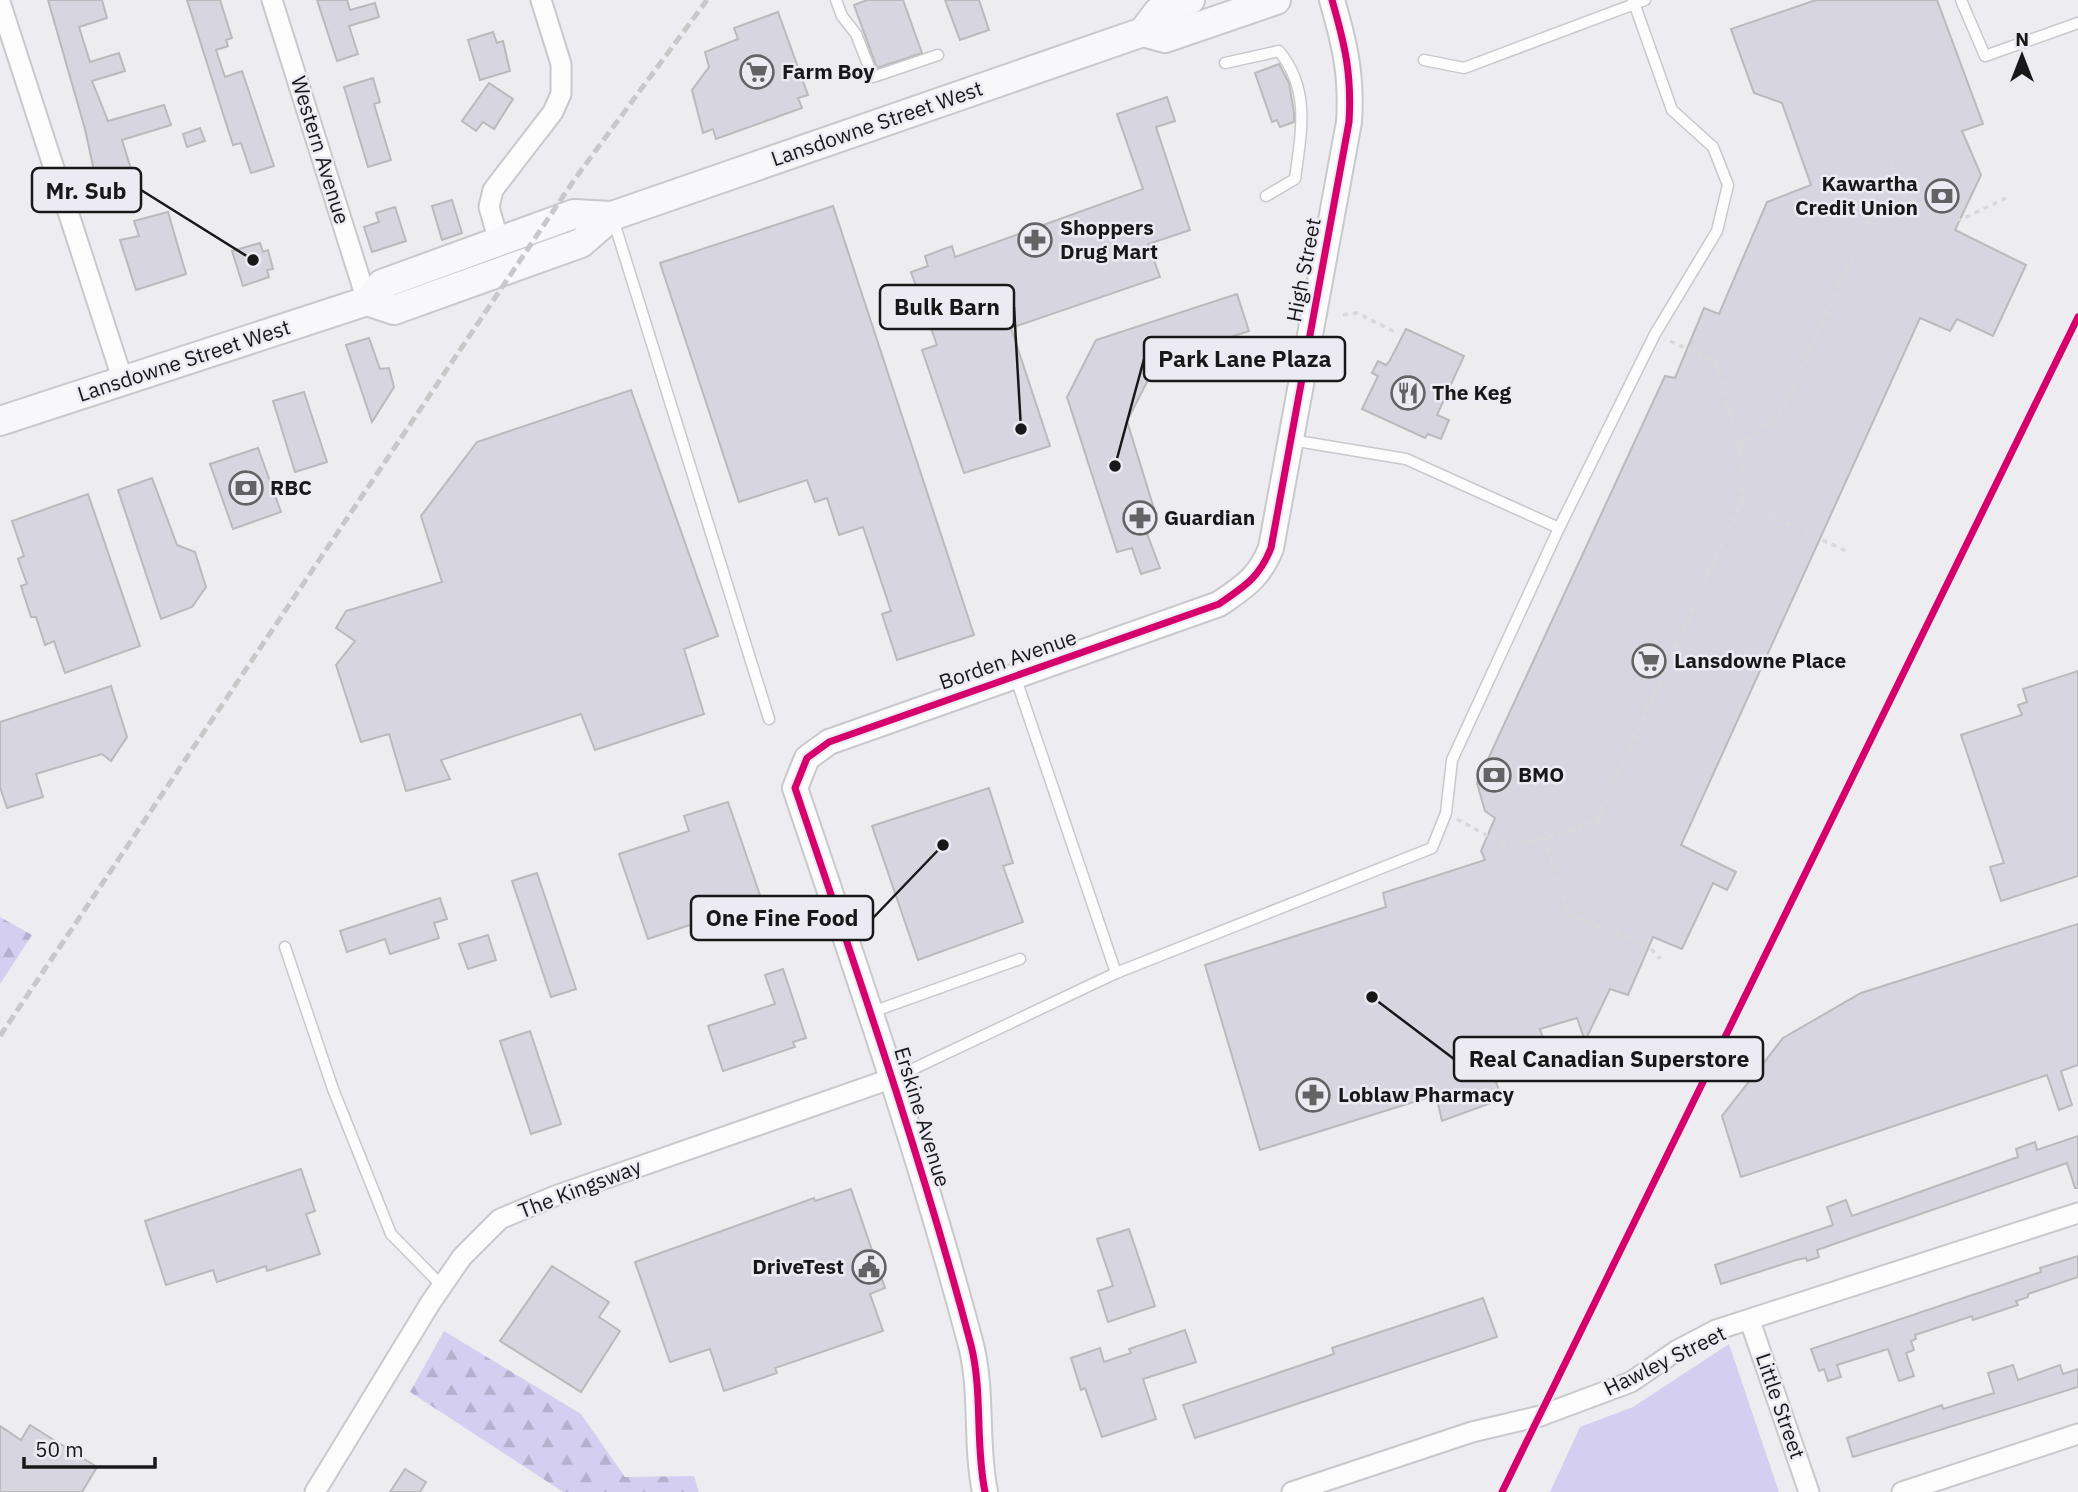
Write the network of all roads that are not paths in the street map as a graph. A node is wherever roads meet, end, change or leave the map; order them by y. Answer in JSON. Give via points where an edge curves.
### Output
{"nodes":[{"id":1,"x":272,"y":0,"type":"edge"},
{"id":2,"x":541,"y":0,"type":"edge"},
{"id":3,"x":836,"y":0,"type":"edge"},
{"id":4,"x":1190,"y":0,"type":"edge"},
{"id":5,"x":1276,"y":0,"type":"edge"},
{"id":6,"x":1332,"y":0,"type":"edge"},
{"id":7,"x":1645,"y":0,"type":"edge"},
{"id":8,"x":1961,"y":0,"type":"edge"},
{"id":9,"x":0,"y":2,"type":"edge"},
{"id":10,"x":1634,"y":2,"type":"edge"},
{"id":11,"x":2078,"y":23,"type":"edge"},
{"id":12,"x":1143,"y":32,"type":"junction"},
{"id":13,"x":938,"y":55,"type":"dead end"},
{"id":14,"x":1424,"y":60,"type":"dead end"},
{"id":15,"x":1226,"y":64,"type":"dead end"},
{"id":16,"x":1266,"y":196,"type":"dead end"},
{"id":17,"x":612,"y":216,"type":"junction"},
{"id":18,"x":499,"y":242,"type":"junction"},
{"id":19,"x":367,"y":301,"type":"junction"},
{"id":20,"x":124,"y":381,"type":"junction"},
{"id":21,"x":0,"y":421,"type":"edge"},
{"id":22,"x":1290,"y":439,"type":"junction"},
{"id":23,"x":1559,"y":528,"type":"junction"},
{"id":24,"x":1250,"y":582,"type":"joint"},
{"id":25,"x":1015,"y":676,"type":"junction"},
{"id":26,"x":769,"y":719,"type":"dead end"},
{"id":27,"x":795,"y":788,"type":"joint"},
{"id":28,"x":285,"y":947,"type":"dead end"},
{"id":29,"x":1020,"y":960,"type":"dead end"},
{"id":30,"x":1115,"y":973,"type":"junction"},
{"id":31,"x":871,"y":1012,"type":"junction"},
{"id":32,"x":893,"y":1078,"type":"junction"},
{"id":33,"x":2078,"y":1213,"type":"edge"},
{"id":34,"x":442,"y":1286,"type":"junction"},
{"id":35,"x":1751,"y":1321,"type":"junction"},
{"id":36,"x":2078,"y":1434,"type":"edge"},
{"id":37,"x":979,"y":1464,"type":"junction"},
{"id":38,"x":316,"y":1492,"type":"edge"},
{"id":39,"x":972,"y":1492,"type":"edge"},
{"id":40,"x":985,"y":1492,"type":"edge"},
{"id":41,"x":1292,"y":1492,"type":"edge"},
{"id":42,"x":1809,"y":1492,"type":"edge"},
{"id":43,"x":1902,"y":1492,"type":"edge"}],
"edges":[{"from":1,"to":19,"type":"street","name":"Western Avenue"},
{"from":2,"to":18,"type":"street","via":[[561,64],[561,94],[553,112],[493,190],[489,207]]},
{"from":3,"to":13,"type":"lane","via":[[873,76]]},
{"from":4,"to":12,"type":"main road","name":"Lansdowne Street West","via":[[1158,12]]},
{"from":5,"to":12,"type":"main road","name":"Lansdowne Street West","via":[[1165,38]]},
{"from":6,"to":22,"type":"street","name":"High Street","via":[[1346,46],[1351,82],[1349,122]]},
{"from":7,"to":10,"type":"lane"},
{"from":8,"to":11,"type":"lane","via":[[1985,57]]},
{"from":9,"to":20,"type":"street"},
{"from":10,"to":14,"type":"lane","via":[[1464,68]]},
{"from":10,"to":23,"type":"lane","via":[[1672,110],[1713,147],[1728,185],[1717,231],[1655,334]]},
{"from":12,"to":17,"type":"main road","name":"Lansdowne Street West"},
{"from":15,"to":16,"type":"lane","via":[[1279,51],[1289,63],[1304,108],[1295,179]]},
{"from":17,"to":18,"type":"main road","name":"Lansdowne Street West","via":[[575,214]]},
{"from":17,"to":19,"type":"main road","name":"Lansdowne Street West","via":[[581,243],[394,310]]},
{"from":17,"to":26,"type":"lane"},
{"from":18,"to":19,"type":"main road","name":"Lansdowne Street West","via":[[382,284]]},
{"from":19,"to":20,"type":"main road","name":"Lansdowne Street West"},
{"from":20,"to":21,"type":"main road","name":"Lansdowne Street West"},
{"from":22,"to":23,"type":"lane","via":[[1406,459]]},
{"from":22,"to":24,"type":"street","name":"High Street","via":[[1270,548],[1263,568]]},
{"from":23,"to":30,"type":"lane","via":[[1452,760],[1446,813],[1432,848]]},
{"from":24,"to":25,"type":"street","name":"Borden Avenue","via":[[1219,604]]},
{"from":25,"to":27,"type":"street","name":"Borden Avenue","via":[[828,742],[807,758]]},
{"from":25,"to":30,"type":"lane"},
{"from":27,"to":31,"type":"street","name":"Erskine Avenue"},
{"from":28,"to":34,"type":"lane","via":[[333,1089],[391,1234]]},
{"from":29,"to":31,"type":"lane"},
{"from":30,"to":32,"type":"lane"},
{"from":31,"to":32,"type":"street","name":"Erskine Avenue"},
{"from":32,"to":34,"type":"street","name":"The Kingsway","via":[[500,1219],[463,1256]]},
{"from":32,"to":37,"type":"street","name":"Erskine Avenue","via":[[971,1348],[979,1408]]},
{"from":33,"to":35,"type":"street","name":"Hawley Street"},
{"from":34,"to":38,"type":"street","name":"The Kingsway"},
{"from":35,"to":41,"type":"street","name":"Hawley Street","via":[[1706,1335],[1631,1382],[1540,1416],[1472,1432]]},
{"from":35,"to":42,"type":"street","name":"Little Street"},
{"from":36,"to":43,"type":"street"},
{"from":37,"to":39,"type":"street"},
{"from":37,"to":40,"type":"street"}]}
